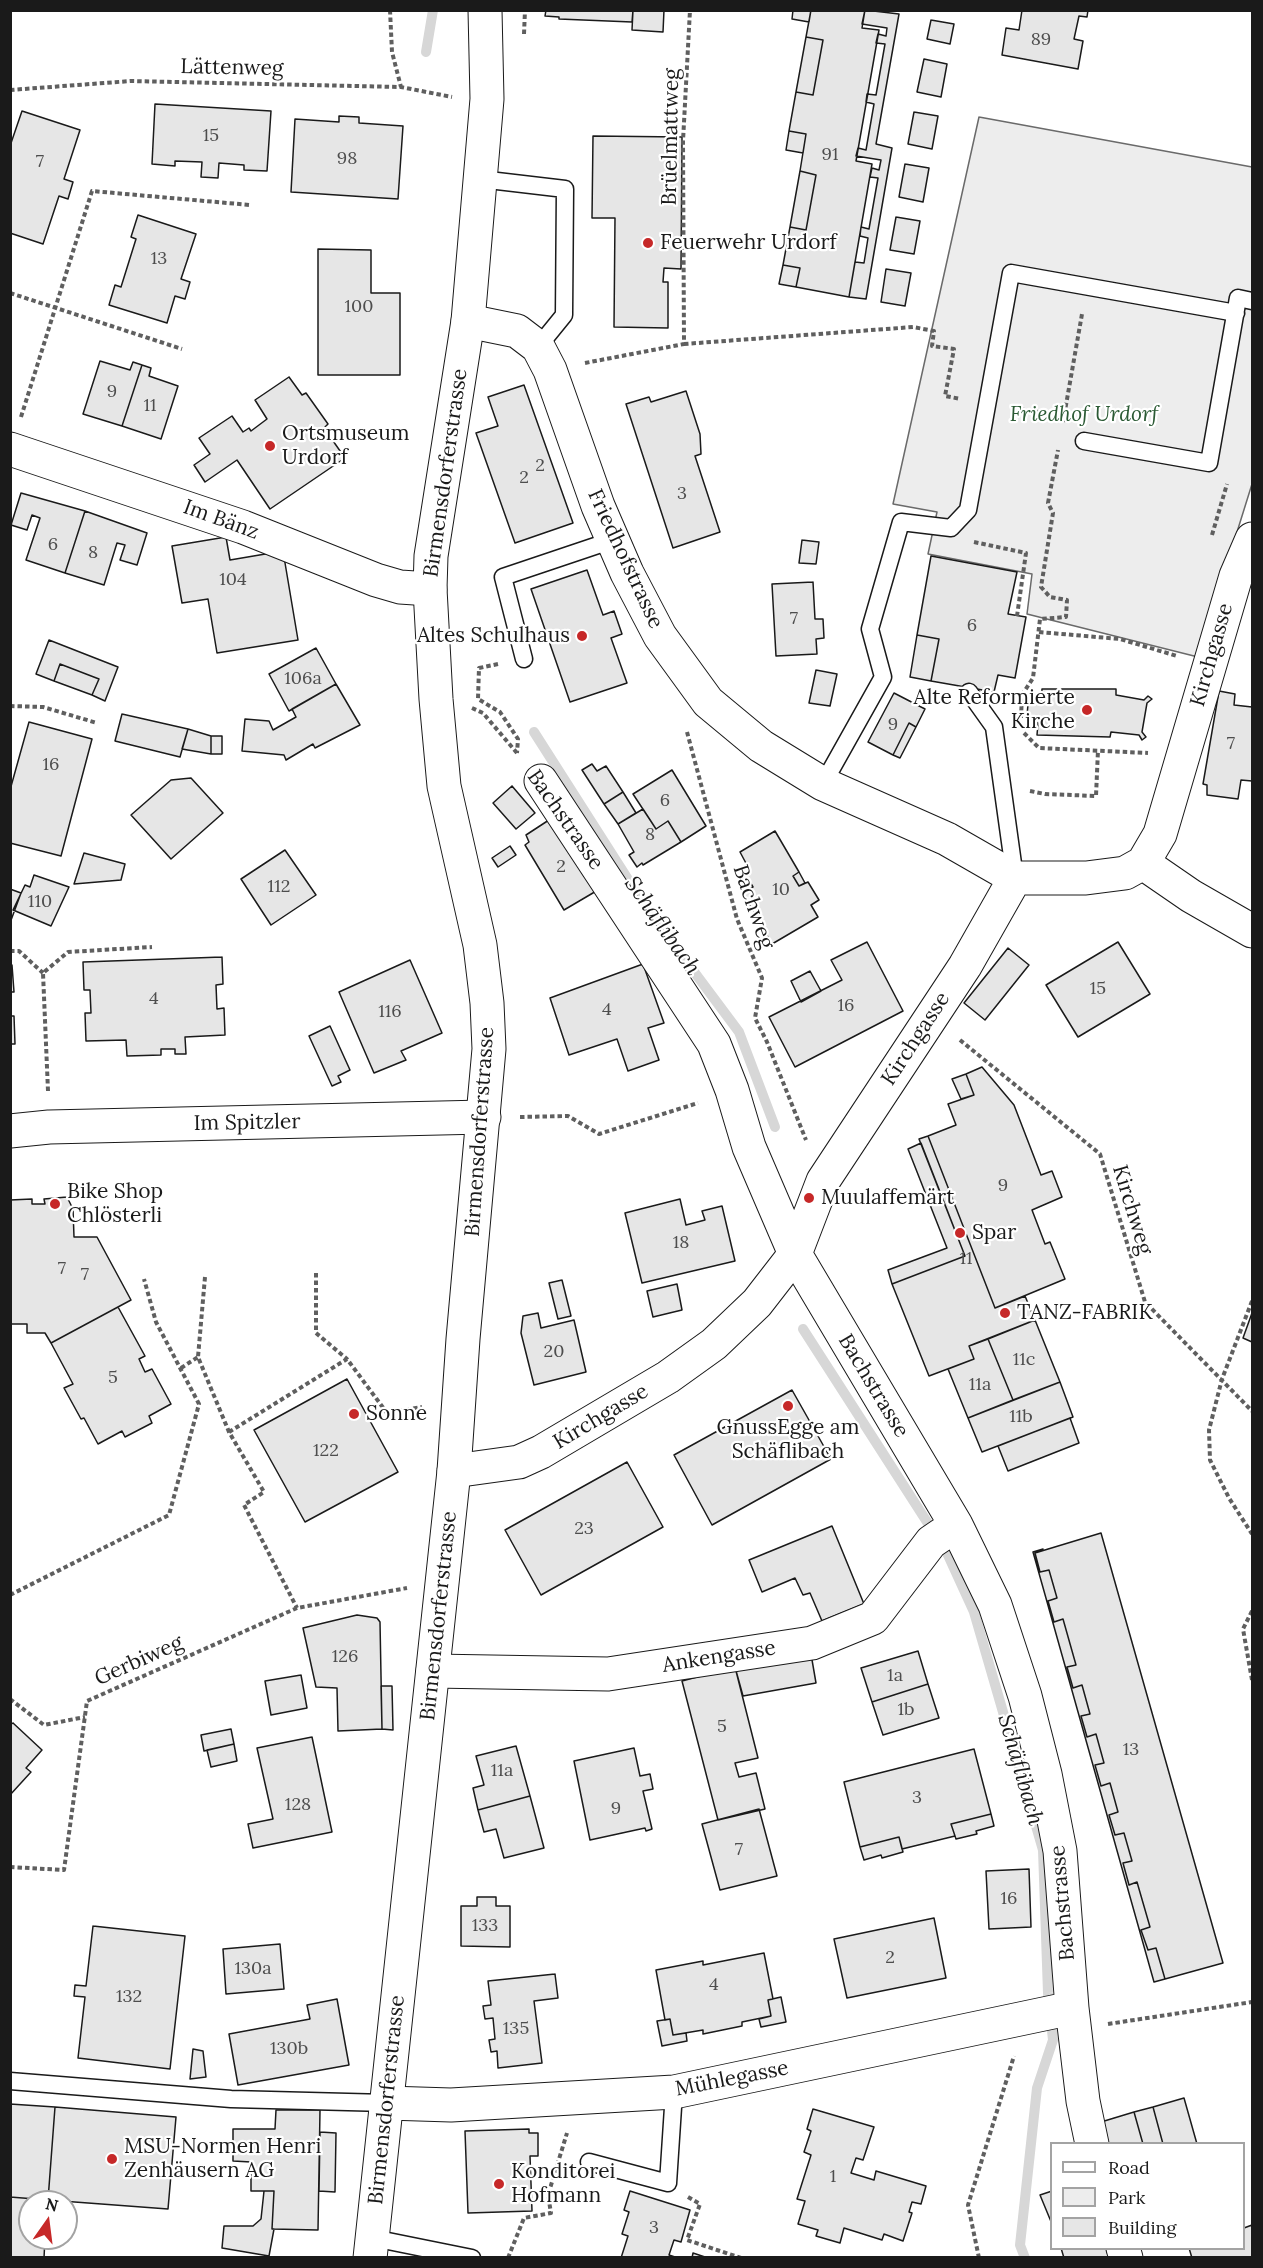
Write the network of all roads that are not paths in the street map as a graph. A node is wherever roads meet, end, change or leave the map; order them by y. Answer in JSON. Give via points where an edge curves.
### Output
{"nodes":[{"id":1,"x":485,"y":10,"type":"edge"},
{"id":2,"x":480,"y":179,"type":"junction"},
{"id":3,"x":1252,"y":301,"type":"edge"},
{"id":4,"x":1236,"y":313,"type":"junction"},
{"id":5,"x":468,"y":321,"type":"junction"},
{"id":6,"x":544,"y":358,"type":"junction"},
{"id":7,"x":1084,"y":441,"type":"dead end"},
{"id":8,"x":11,"y":450,"type":"edge"},
{"id":9,"x":1252,"y":539,"type":"edge"},
{"id":10,"x":613,"y":540,"type":"junction"},
{"id":11,"x":430,"y":589,"type":"junction"},
{"id":12,"x":524,"y":659,"type":"road end"},
{"id":13,"x":969,"y":692,"type":"dead end"},
{"id":14,"x":540,"y":781,"type":"dead end"},
{"id":15,"x":824,"y":784,"type":"junction"},
{"id":16,"x":1143,"y":863,"type":"junction"},
{"id":17,"x":1015,"y":878,"type":"junction"},
{"id":18,"x":1252,"y":931,"type":"edge"},
{"id":19,"x":484,"y":1117,"type":"junction"},
{"id":20,"x":10,"y":1131,"type":"edge"},
{"id":21,"x":795,"y":1254,"type":"junction"},
{"id":22,"x":454,"y":1471,"type":"junction"},
{"id":23,"x":945,"y":1532,"type":"junction"},
{"id":24,"x":434,"y":1671,"type":"junction"},
{"id":25,"x":1054,"y":2016,"type":"junction"},
{"id":26,"x":10,"y":2081,"type":"edge"},
{"id":27,"x":674,"y":2092,"type":"junction"},
{"id":28,"x":387,"y":2103,"type":"junction"},
{"id":29,"x":1092,"y":2142,"type":"edge"},
{"id":30,"x":589,"y":2162,"type":"dead end"},
{"id":31,"x":371,"y":2248,"type":"edge"},
{"id":32,"x":472,"y":2258,"type":"edge"}],
"edges":[{"from":1,"to":2,"type":"street","name":"Birmensdorferstrasse","via":[[487,99]]},
{"from":2,"to":5,"type":"street","name":"Birmensdorferstrasse"},
{"from":2,"to":6,"type":"lane","via":[[565,189],[564,315]]},
{"from":3,"to":4,"type":"lane","via":[[1238,298]]},
{"from":4,"to":7,"type":"lane","via":[[1209,463]]},
{"from":4,"to":15,"type":"lane","via":[[1011,273],[968,510],[951,528],[900,522],[870,629],[883,677]]},
{"from":5,"to":6,"type":"street","via":[[516,331]]},
{"from":5,"to":11,"type":"street","name":"Birmensdorferstrasse","via":[[431,556]]},
{"from":6,"to":10,"type":"street","name":"Friedhofstrasse"},
{"from":8,"to":11,"type":"street","name":"Im Bänz","via":[[243,527],[376,580]]},
{"from":9,"to":16,"type":"street","name":"Kirchgasse","via":[[1236,576],[1160,834]]},
{"from":10,"to":12,"type":"lane","via":[[502,577]]},
{"from":10,"to":15,"type":"street","name":"Friedhofstrasse","via":[[660,636],[708,702],[761,746]]},
{"from":11,"to":19,"type":"street","name":"Birmensdorferstrasse","via":[[444,786],[480,945],[487,1003],[489,1049]]},
{"from":13,"to":17,"type":"lane","via":[[994,728]]},
{"from":14,"to":21,"type":"street","name":"Bachstrasse","via":[[714,1044],[748,1147]]},
{"from":15,"to":17,"type":"street","name":"Friedhofstrasse","via":[[947,839]]},
{"from":16,"to":17,"type":"street","via":[[1125,873],[1086,878]]},
{"from":16,"to":18,"type":"street"},
{"from":17,"to":21,"type":"street","name":"Kirchgasse","via":[[965,966],[823,1181]]},
{"from":19,"to":20,"type":"street","name":"Im Spitzler"},
{"from":19,"to":22,"type":"street","name":"Birmensdorferstrasse"},
{"from":21,"to":22,"type":"street","name":"Kirchgasse","via":[[757,1303],[714,1344],[668,1377],[519,1462]]},
{"from":21,"to":23,"type":"street","name":"Bachstrasse"},
{"from":22,"to":24,"type":"street","name":"Birmensdorferstrasse"},
{"from":23,"to":24,"type":"street","name":"Ankengasse","via":[[873,1618],[812,1643],[608,1674]]},
{"from":23,"to":25,"type":"street","name":"Bachstrasse","via":[[995,1605],[1045,1774],[1060,1851]]},
{"from":24,"to":28,"type":"street","name":"Birmensdorferstrasse"},
{"from":25,"to":27,"type":"street","name":"Mühlegasse"},
{"from":25,"to":29,"type":"street","name":"Bachstrasse","via":[[1083,2101]]},
{"from":26,"to":28,"type":"lane","via":[[231,2099]]},
{"from":27,"to":28,"type":"street","name":"Mühlegasse","via":[[451,2105]]},
{"from":27,"to":30,"type":"lane","via":[[668,2183]]},
{"from":28,"to":31,"type":"street","name":"Birmensdorferstrasse"},
{"from":31,"to":32,"type":"lane"}]}
